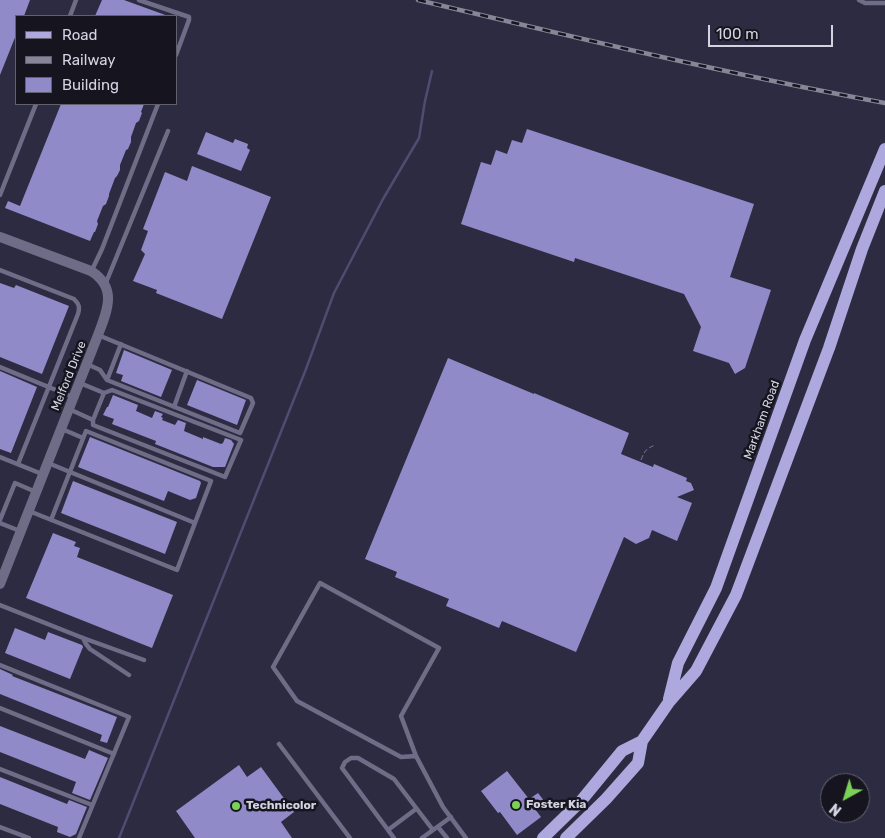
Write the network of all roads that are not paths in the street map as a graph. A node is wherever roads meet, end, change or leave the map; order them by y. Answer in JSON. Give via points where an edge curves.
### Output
{"nodes":[{"id":1,"x":76,"y":0,"type":"edge"},
{"id":2,"x":139,"y":0,"type":"edge"},
{"id":3,"x":859,"y":0,"type":"edge"},
{"id":4,"x":885,"y":3,"type":"edge"},
{"id":5,"x":70,"y":15,"type":"edge"},
{"id":6,"x":178,"y":50,"type":"edge"},
{"id":7,"x":36,"y":105,"type":"edge"},
{"id":8,"x":158,"y":105,"type":"edge"},
{"id":9,"x":168,"y":131,"type":"dead end"},
{"id":10,"x":885,"y":149,"type":"edge"},
{"id":11,"x":885,"y":191,"type":"edge"},
{"id":12,"x":0,"y":196,"type":"edge"},
{"id":13,"x":0,"y":237,"type":"edge"},
{"id":14,"x":0,"y":270,"type":"edge"},
{"id":15,"x":91,"y":271,"type":"junction"},
{"id":16,"x":105,"y":286,"type":"junction"},
{"id":17,"x":98,"y":335,"type":"junction"},
{"id":18,"x":121,"y":344,"type":"junction"},
{"id":19,"x":87,"y":364,"type":"junction"},
{"id":20,"x":0,"y":367,"type":"edge"},
{"id":21,"x":188,"y":371,"type":"junction"},
{"id":22,"x":107,"y":380,"type":"junction"},
{"id":23,"x":80,"y":383,"type":"junction"},
{"id":24,"x":49,"y":387,"type":"junction"},
{"id":25,"x":104,"y":393,"type":"junction"},
{"id":26,"x":74,"y":397,"type":"junction"},
{"id":27,"x":174,"y":407,"type":"junction"},
{"id":28,"x":69,"y":409,"type":"junction"},
{"id":29,"x":93,"y":420,"type":"junction"},
{"id":30,"x":61,"y":429,"type":"junction"},
{"id":31,"x":84,"y":438,"type":"junction"},
{"id":32,"x":0,"y":457,"type":"edge"},
{"id":33,"x":48,"y":463,"type":"junction"},
{"id":34,"x":18,"y":464,"type":"junction"},
{"id":35,"x":70,"y":472,"type":"junction"},
{"id":36,"x":44,"y":474,"type":"junction"},
{"id":37,"x":36,"y":492,"type":"junction"},
{"id":38,"x":29,"y":511,"type":"junction"},
{"id":39,"x":51,"y":520,"type":"junction"},
{"id":40,"x":0,"y":522,"type":"edge"},
{"id":41,"x":195,"y":523,"type":"junction"},
{"id":42,"x":21,"y":531,"type":"junction"},
{"id":43,"x":3,"y":566,"type":"edge"},
{"id":44,"x":1,"y":580,"type":"edge"},
{"id":45,"x":0,"y":605,"type":"edge"},
{"id":46,"x":83,"y":638,"type":"junction"},
{"id":47,"x":144,"y":660,"type":"dead end"},
{"id":48,"x":0,"y":665,"type":"edge"},
{"id":49,"x":129,"y":675,"type":"dead end"},
{"id":50,"x":669,"y":702,"type":"junction"},
{"id":51,"x":0,"y":708,"type":"edge"},
{"id":52,"x":642,"y":741,"type":"junction"},
{"id":53,"x":279,"y":744,"type":"dead end"},
{"id":54,"x":114,"y":754,"type":"junction"},
{"id":55,"x":416,"y":756,"type":"junction"},
{"id":56,"x":0,"y":769,"type":"edge"},
{"id":57,"x":92,"y":805,"type":"junction"},
{"id":58,"x":416,"y":809,"type":"junction"},
{"id":59,"x":451,"y":818,"type":"junction"},
{"id":60,"x":438,"y":826,"type":"junction"},
{"id":61,"x":0,"y":827,"type":"edge"},
{"id":62,"x":388,"y":830,"type":"junction"},
{"id":63,"x":433,"y":830,"type":"junction"},
{"id":64,"x":29,"y":838,"type":"edge"},
{"id":65,"x":79,"y":838,"type":"edge"},
{"id":66,"x":350,"y":838,"type":"edge"},
{"id":67,"x":394,"y":838,"type":"edge"},
{"id":68,"x":422,"y":838,"type":"edge"},
{"id":69,"x":447,"y":838,"type":"edge"},
{"id":70,"x":466,"y":838,"type":"edge"},
{"id":71,"x":543,"y":838,"type":"edge"},
{"id":72,"x":566,"y":838,"type":"edge"}],
"edges":[{"from":1,"to":5,"type":"lane"},
{"from":2,"to":6,"type":"lane","via":[[189,17]]},
{"from":3,"to":4,"type":"lane"},
{"from":7,"to":12,"type":"lane"},
{"from":8,"to":15,"type":"lane"},
{"from":9,"to":16,"type":"lane"},
{"from":10,"to":50,"type":"main road","name":"Markham Road","via":[[805,340],[716,588],[678,663]]},
{"from":11,"to":50,"type":"main road","name":"Markham Road","via":[[736,594],[696,671]]},
{"from":13,"to":15,"type":"street"},
{"from":14,"to":24,"type":"lane","via":[[74,299],[80,307]]},
{"from":15,"to":16,"type":"street"},
{"from":16,"to":17,"type":"street","name":"Melford Drive","via":[[108,311]]},
{"from":17,"to":18,"type":"lane"},
{"from":17,"to":19,"type":"street","name":"Melford Drive"},
{"from":18,"to":21,"type":"lane"},
{"from":18,"to":22,"type":"lane"},
{"from":19,"to":22,"type":"lane","via":[[100,370]]},
{"from":19,"to":23,"type":"street","name":"Melford Drive"},
{"from":20,"to":24,"type":"lane"},
{"from":21,"to":27,"type":"lane"},
{"from":21,"to":27,"type":"lane","via":[[251,398],[253,403],[240,433]]},
{"from":22,"to":27,"type":"lane"},
{"from":23,"to":25,"type":"lane"},
{"from":23,"to":26,"type":"street","name":"Melford Drive"},
{"from":24,"to":26,"type":"lane"},
{"from":24,"to":34,"type":"lane"},
{"from":25,"to":29,"type":"lane"},
{"from":25,"to":29,"type":"lane","via":[[112,390],[241,440],[225,478],[93,426]]},
{"from":26,"to":28,"type":"street","name":"Melford Drive"},
{"from":28,"to":29,"type":"lane"},
{"from":28,"to":30,"type":"street","name":"Melford Drive"},
{"from":30,"to":31,"type":"lane"},
{"from":30,"to":33,"type":"street","name":"Melford Drive"},
{"from":31,"to":35,"type":"lane"},
{"from":31,"to":41,"type":"lane","via":[[86,431],[211,481]]},
{"from":32,"to":34,"type":"lane"},
{"from":33,"to":35,"type":"lane"},
{"from":33,"to":36,"type":"street","name":"Melford Drive"},
{"from":34,"to":36,"type":"lane"},
{"from":35,"to":39,"type":"lane"},
{"from":35,"to":41,"type":"lane"},
{"from":36,"to":37,"type":"street","name":"Melford Drive"},
{"from":37,"to":38,"type":"street","name":"Melford Drive"},
{"from":37,"to":40,"type":"lane","via":[[15,483]]},
{"from":38,"to":39,"type":"lane"},
{"from":38,"to":42,"type":"street","name":"Melford Drive"},
{"from":39,"to":41,"type":"lane","via":[[177,570]]},
{"from":40,"to":42,"type":"lane"},
{"from":42,"to":43,"type":"street","name":"Melford Drive"},
{"from":43,"to":44,"type":"street","name":"Melford Drive"},
{"from":45,"to":46,"type":"lane"},
{"from":46,"to":47,"type":"lane"},
{"from":46,"to":49,"type":"lane","via":[[90,649]]},
{"from":48,"to":54,"type":"lane","via":[[129,717]]},
{"from":50,"to":52,"type":"main road","name":"Markham Road"},
{"from":51,"to":54,"type":"lane"},
{"from":52,"to":71,"type":"main road","name":"Markham Road","via":[[622,751],[581,801]]},
{"from":52,"to":72,"type":"main road","name":"Markham Road","via":[[638,763]]},
{"from":53,"to":66,"type":"lane"},
{"from":54,"to":57,"type":"lane"},
{"from":55,"to":55,"type":"lane","via":[[401,716],[439,648],[320,583],[273,667],[297,701],[401,758]]},
{"from":55,"to":59,"type":"lane"},
{"from":56,"to":57,"type":"lane"},
{"from":57,"to":65,"type":"lane"},
{"from":58,"to":62,"type":"lane"},
{"from":58,"to":62,"type":"lane","via":[[394,779],[358,758],[351,758],[342,768]]},
{"from":58,"to":63,"type":"lane"},
{"from":59,"to":60,"type":"lane"},
{"from":59,"to":70,"type":"lane"},
{"from":60,"to":63,"type":"lane"},
{"from":60,"to":69,"type":"lane"},
{"from":61,"to":64,"type":"lane"},
{"from":62,"to":67,"type":"lane"},
{"from":63,"to":68,"type":"lane"}]}
